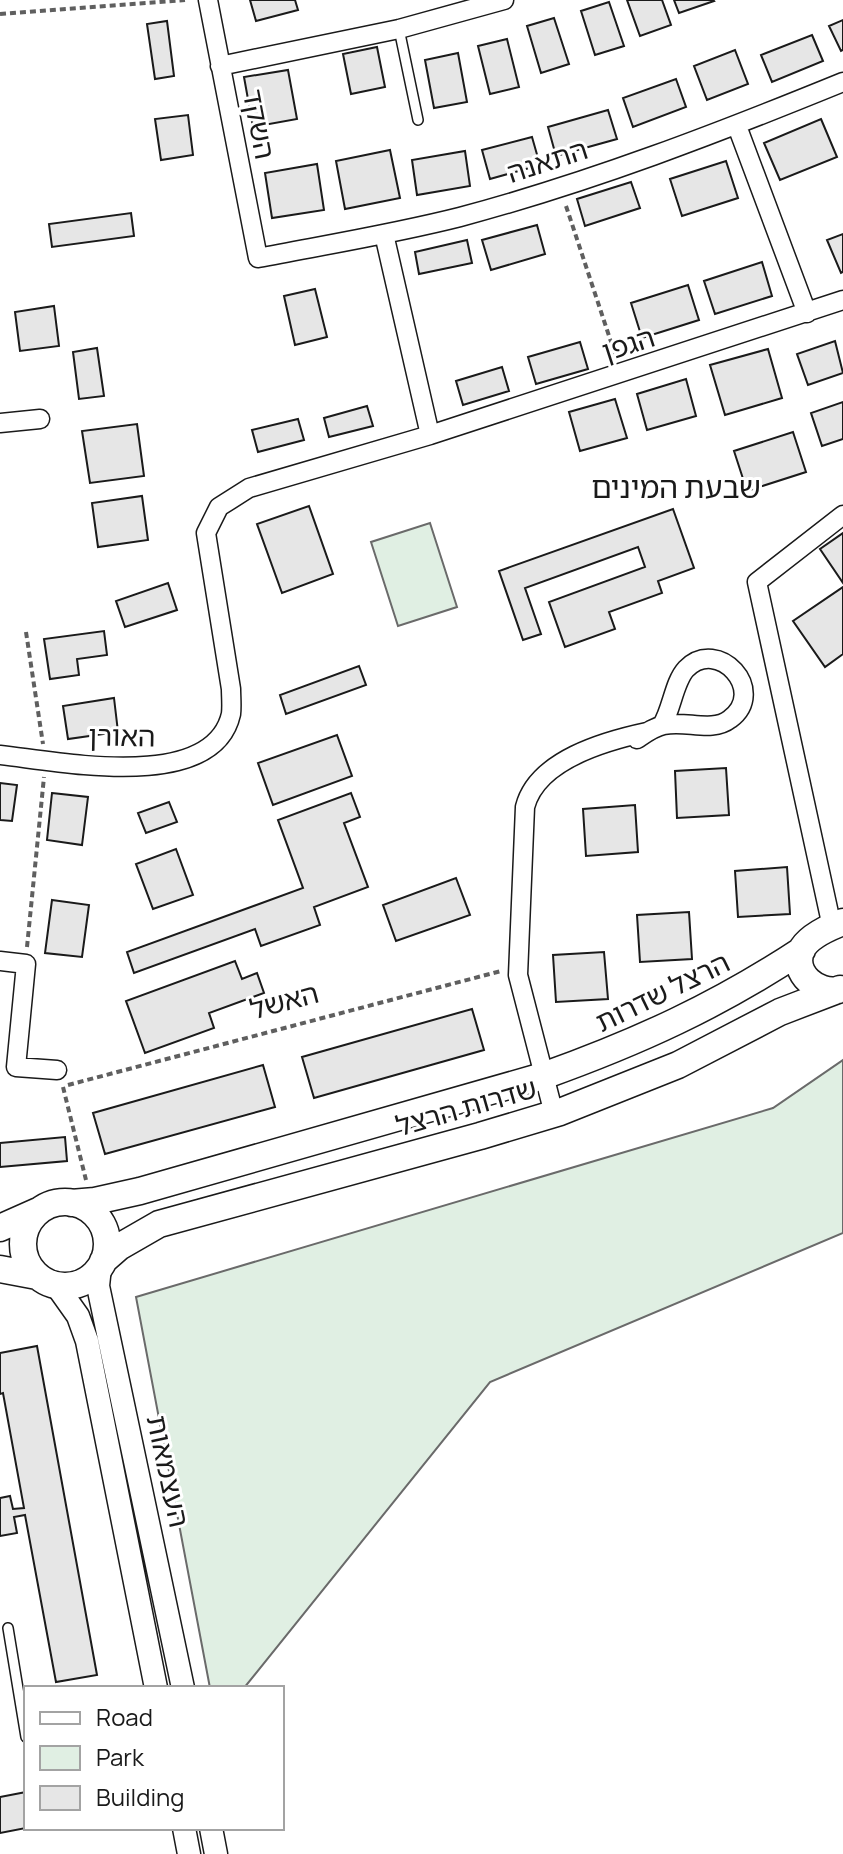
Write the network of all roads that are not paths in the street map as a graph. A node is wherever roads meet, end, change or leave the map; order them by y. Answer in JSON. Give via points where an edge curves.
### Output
{"nodes":[{"id":1,"x":208,"y":0,"type":"edge"},
{"id":2,"x":504,"y":0,"type":"edge"},
{"id":3,"x":399,"y":29,"type":"junction"},
{"id":4,"x":220,"y":66,"type":"junction"},
{"id":5,"x":843,"y":82,"type":"edge"},
{"id":6,"x":418,"y":120,"type":"dead end"},
{"id":7,"x":737,"y":126,"type":"junction"},
{"id":8,"x":384,"y":234,"type":"junction"},
{"id":9,"x":258,"y":258,"type":"joint"},
{"id":10,"x":843,"y":300,"type":"edge"},
{"id":11,"x":807,"y":313,"type":"junction"},
{"id":12,"x":40,"y":419,"type":"dead end"},
{"id":13,"x":0,"y":423,"type":"edge"},
{"id":14,"x":430,"y":435,"type":"junction"},
{"id":15,"x":843,"y":515,"type":"edge"},
{"id":16,"x":206,"y":533,"type":"joint"},
{"id":17,"x":655,"y":729,"type":"junction"},
{"id":18,"x":0,"y":755,"type":"edge"},
{"id":19,"x":837,"y":925,"type":"edge"},
{"id":20,"x":802,"y":950,"type":"junction"},
{"id":21,"x":0,"y":961,"type":"edge"},
{"id":22,"x":842,"y":989,"type":"edge"},
{"id":23,"x":543,"y":1076,"type":"junction"},
{"id":24,"x":60,"y":1078,"type":"road end"},
{"id":25,"x":554,"y":1114,"type":"junction"},
{"id":26,"x":81,"y":1202,"type":"junction"},
{"id":27,"x":41,"y":1210,"type":"junction"},
{"id":28,"x":0,"y":1228,"type":"edge"},
{"id":29,"x":102,"y":1264,"type":"junction"},
{"id":30,"x":0,"y":1269,"type":"edge"},
{"id":31,"x":47,"y":1281,"type":"junction"},
{"id":32,"x":8,"y":1628,"type":"dead end"},
{"id":33,"x":156,"y":1686,"type":"edge"},
{"id":34,"x":183,"y":1686,"type":"edge"},
{"id":35,"x":24,"y":1725,"type":"edge"},
{"id":36,"x":184,"y":1830,"type":"edge"},
{"id":37,"x":211,"y":1830,"type":"edge"},
{"id":38,"x":189,"y":1854,"type":"edge"},
{"id":39,"x":216,"y":1854,"type":"edge"}],
"edges":[{"from":1,"to":4,"type":"street","name":"השקד"},
{"from":2,"to":3,"type":"street"},
{"from":3,"to":4,"type":"street"},
{"from":3,"to":6,"type":"lane"},
{"from":4,"to":9,"type":"street","name":"השקד"},
{"from":5,"to":7,"type":"street","name":"התאנה"},
{"from":7,"to":8,"type":"street","name":"התאנה","via":[[460,217]]},
{"from":7,"to":11,"type":"street"},
{"from":8,"to":9,"type":"street","name":"התאנה"},
{"from":8,"to":14,"type":"street"},
{"from":10,"to":11,"type":"street","name":"הגפן"},
{"from":11,"to":14,"type":"street","name":"הגפן"},
{"from":12,"to":13,"type":"street"},
{"from":14,"to":16,"type":"street","name":"הגפן","via":[[249,488],[219,507]]},
{"from":15,"to":19,"type":"street","via":[[757,582]]},
{"from":16,"to":18,"type":"street","name":"האורן","via":[[231,689],[231,714],[221,734],[202,753],[167,765],[131,769]]},
{"from":17,"to":17,"type":"street","via":[[711,726],[732,718],[743,699],[737,672],[717,659],[688,667]]},
{"from":17,"to":23,"type":"street","via":[[550,781],[527,800],[519,967]]},
{"from":19,"to":20,"type":"main road","name":"הרצל שדרות"},
{"from":20,"to":22,"type":"main road","via":[[799,964],[815,987],[827,992]]},
{"from":20,"to":23,"type":"main road","name":"הרצל שדרות","via":[[712,1005]]},
{"from":21,"to":24,"type":"street","via":[[26,964],[16,1067]]},
{"from":22,"to":25,"type":"main road","name":"שדרות הרצל","via":[[780,1012],[678,1065]]},
{"from":23,"to":25,"type":"street"},
{"from":23,"to":26,"type":"main road","name":"שדרות הרצל","via":[[140,1191]]},
{"from":25,"to":29,"type":"main road","name":"שדרות הרצל","via":[[159,1224],[119,1247]]},
{"from":26,"to":27,"type":"main road"},
{"from":26,"to":29,"type":"main road","via":[[106,1236]]},
{"from":27,"to":28,"type":"main road"},
{"from":27,"to":31,"type":"main road","via":[[23,1242],[29,1266]]},
{"from":29,"to":31,"type":"main road","via":[[81,1283]]},
{"from":29,"to":34,"type":"street","name":"העצמאות","via":[[98,1286]]},
{"from":30,"to":31,"type":"main road"},
{"from":31,"to":33,"type":"street","name":"העצמאות","via":[[78,1316],[87,1341]]},
{"from":32,"to":35,"type":"lane"},
{"from":36,"to":38,"type":"street"},
{"from":37,"to":39,"type":"street"}]}
